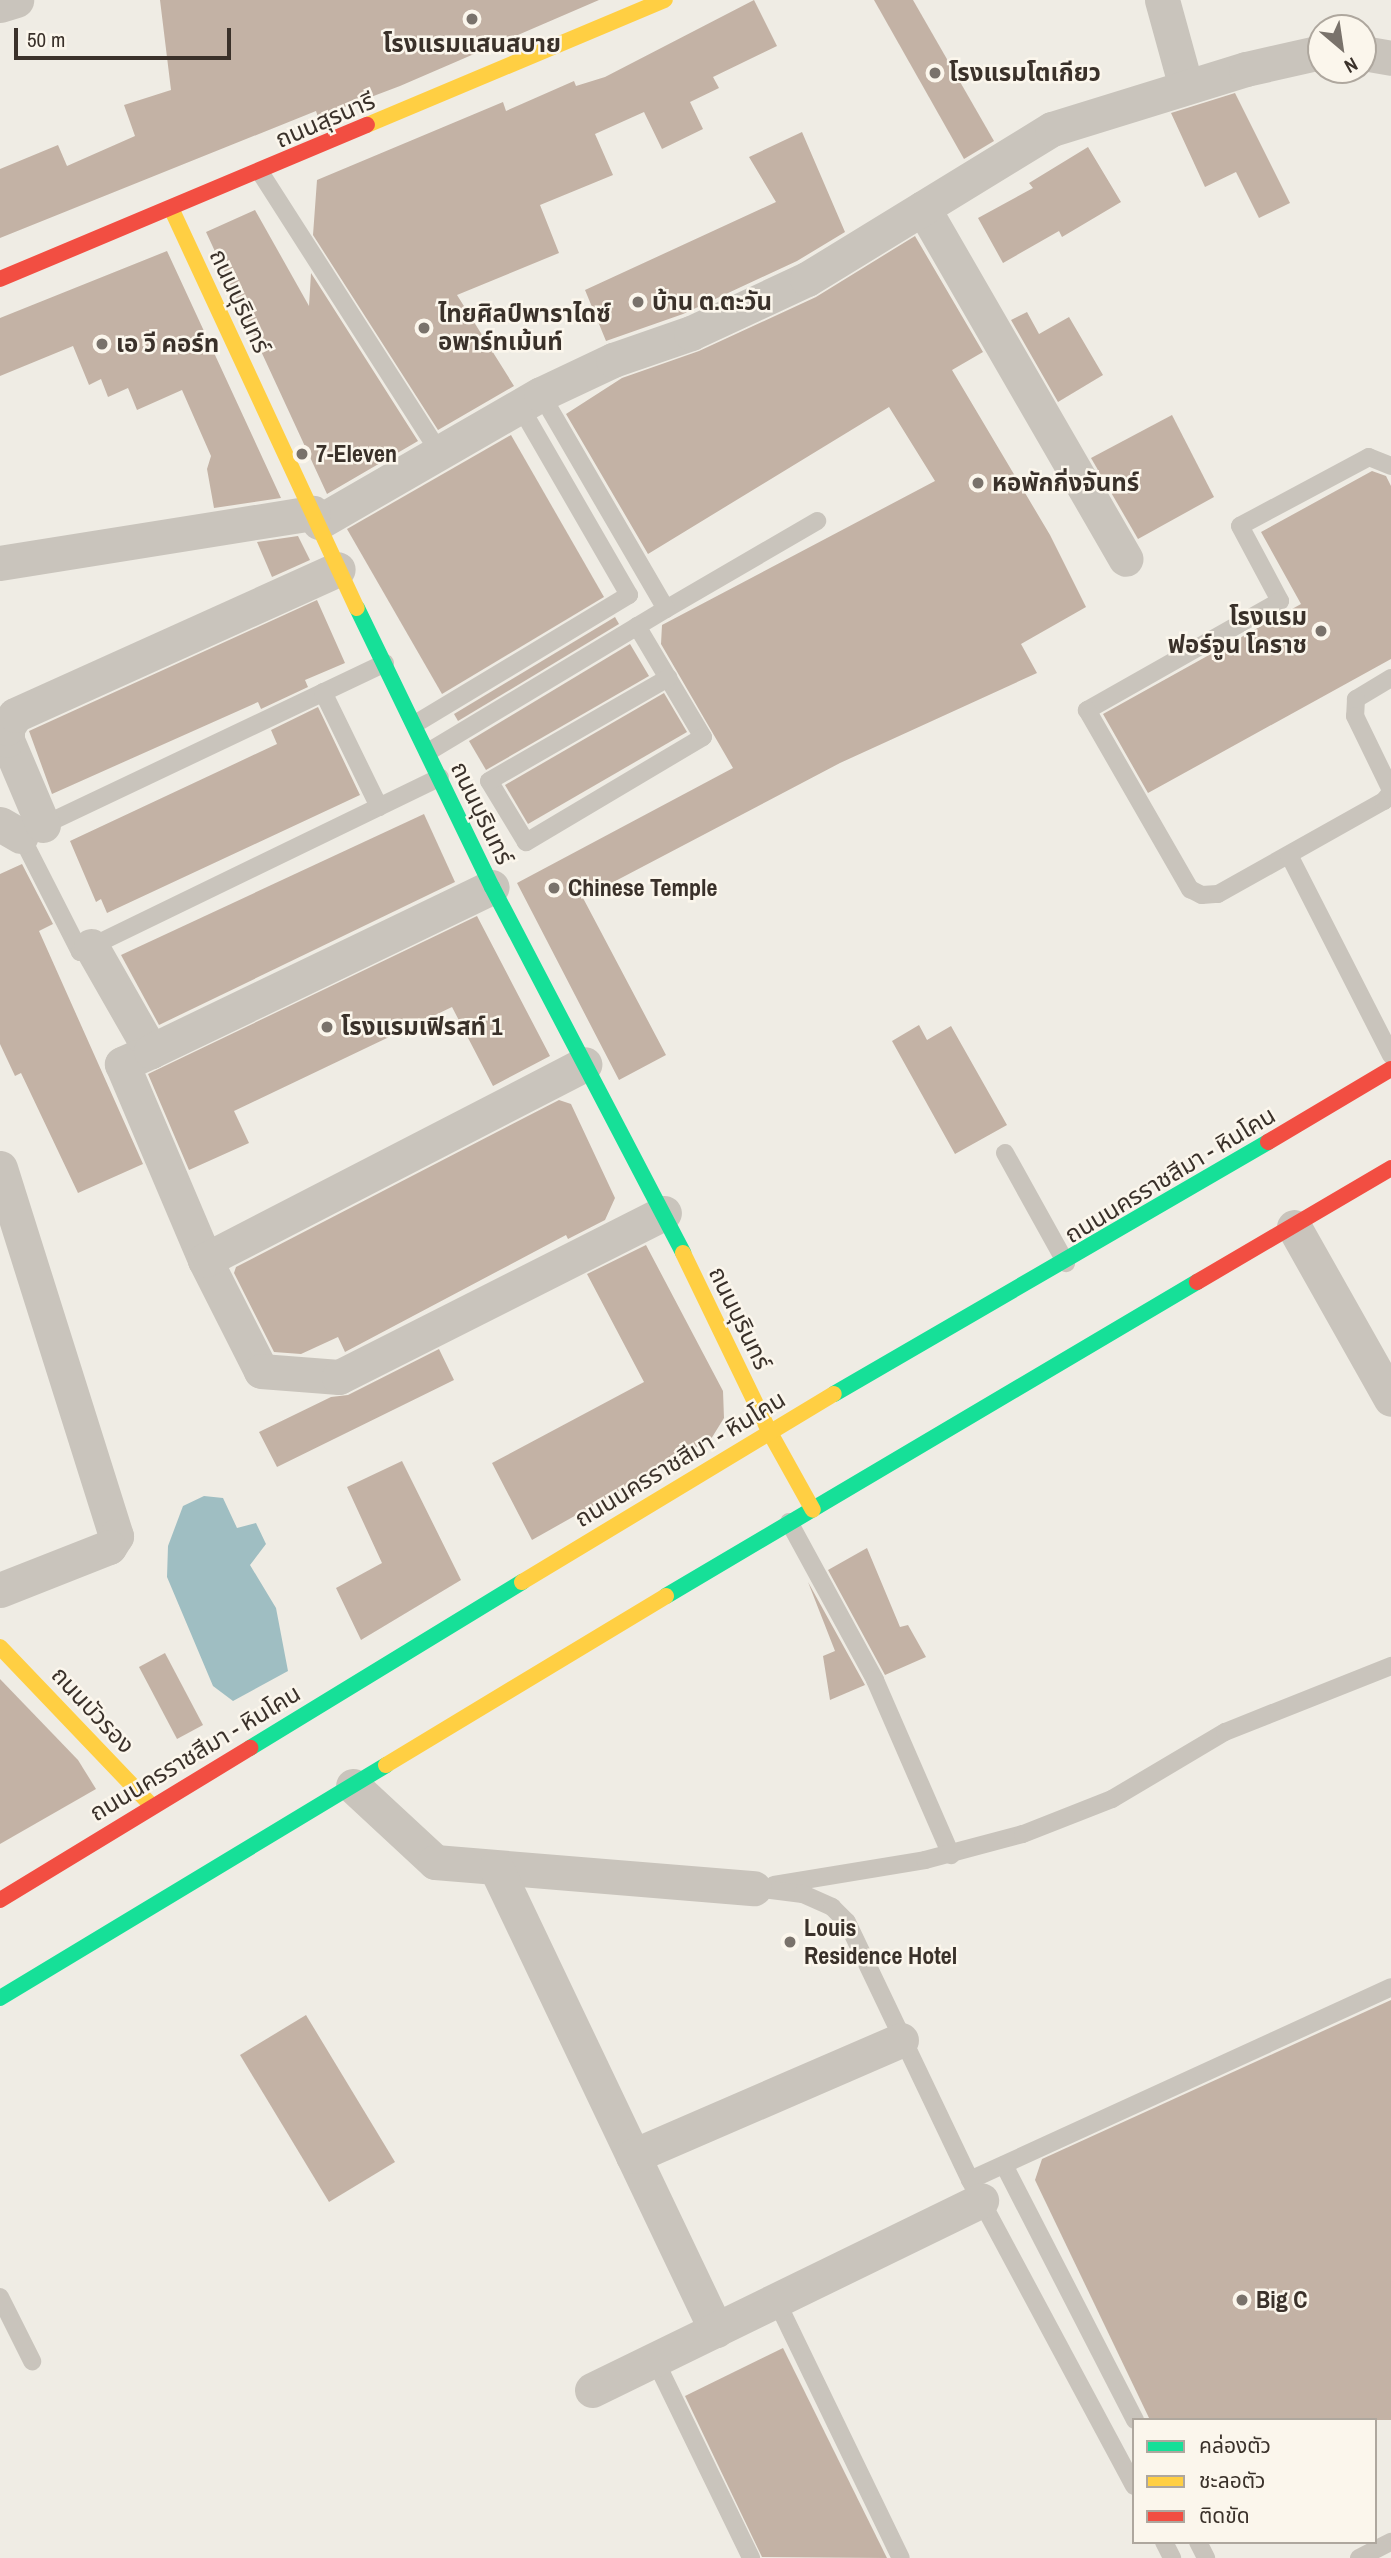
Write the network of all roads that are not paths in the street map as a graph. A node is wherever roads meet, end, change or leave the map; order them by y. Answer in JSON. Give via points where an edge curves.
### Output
{"nodes":[{"id":1,"x":16,"y":0,"type":"edge"},
{"id":2,"x":665,"y":0,"type":"edge"},
{"id":3,"x":1162,"y":0,"type":"edge"},
{"id":4,"x":0,"y":5,"type":"edge"},
{"id":5,"x":1307,"y":52,"type":"edge"},
{"id":6,"x":1186,"y":87,"type":"junction"},
{"id":7,"x":260,"y":172,"type":"junction"},
{"id":8,"x":171,"y":208,"type":"junction"},
{"id":9,"x":923,"y":208,"type":"junction"},
{"id":10,"x":0,"y":279,"type":"edge"},
{"id":11,"x":531,"y":400,"type":"junction"},
{"id":12,"x":440,"y":454,"type":"junction"},
{"id":13,"x":1391,"y":466,"type":"edge"},
{"id":14,"x":316,"y":517,"type":"junction"},
{"id":15,"x":817,"y":521,"type":"dead end"},
{"id":16,"x":1126,"y":559,"type":"dead end"},
{"id":17,"x":0,"y":563,"type":"edge"},
{"id":18,"x":338,"y":569,"type":"junction"},
{"id":19,"x":666,"y":608,"type":"junction"},
{"id":20,"x":637,"y":626,"type":"junction"},
{"id":21,"x":385,"y":663,"type":"junction"},
{"id":22,"x":668,"y":678,"type":"junction"},
{"id":23,"x":1391,"y":678,"type":"edge"},
{"id":24,"x":323,"y":692,"type":"junction"},
{"id":25,"x":415,"y":724,"type":"junction"},
{"id":26,"x":428,"y":752,"type":"junction"},
{"id":27,"x":440,"y":777,"type":"junction"},
{"id":28,"x":1391,"y":791,"type":"edge"},
{"id":29,"x":379,"y":807,"type":"junction"},
{"id":30,"x":21,"y":828,"type":"edge"},
{"id":31,"x":1289,"y":855,"type":"junction"},
{"id":32,"x":492,"y":887,"type":"junction"},
{"id":33,"x":91,"y":946,"type":"junction"},
{"id":34,"x":151,"y":1051,"type":"junction"},
{"id":35,"x":1391,"y":1055,"type":"edge"},
{"id":36,"x":583,"y":1064,"type":"junction"},
{"id":37,"x":1391,"y":1069,"type":"edge"},
{"id":38,"x":1005,"y":1153,"type":"dead end"},
{"id":39,"x":0,"y":1168,"type":"edge"},
{"id":40,"x":1391,"y":1168,"type":"edge"},
{"id":41,"x":664,"y":1213,"type":"junction"},
{"id":42,"x":1294,"y":1227,"type":"junction"},
{"id":43,"x":205,"y":1260,"type":"junction"},
{"id":44,"x":1066,"y":1263,"type":"junction"},
{"id":45,"x":1391,"y":1399,"type":"edge"},
{"id":46,"x":769,"y":1431,"type":"junction"},
{"id":47,"x":813,"y":1510,"type":"junction"},
{"id":48,"x":789,"y":1522,"type":"junction"},
{"id":49,"x":0,"y":1590,"type":"edge"},
{"id":50,"x":0,"y":1647,"type":"edge"},
{"id":51,"x":1391,"y":1666,"type":"edge"},
{"id":52,"x":353,"y":1786,"type":"junction"},
{"id":53,"x":152,"y":1806,"type":"junction"},
{"id":54,"x":951,"y":1855,"type":"junction"},
{"id":55,"x":496,"y":1868,"type":"junction"},
{"id":56,"x":754,"y":1888,"type":"junction"},
{"id":57,"x":0,"y":1900,"type":"edge"},
{"id":58,"x":1391,"y":1987,"type":"edge"},
{"id":59,"x":0,"y":1998,"type":"edge"},
{"id":60,"x":901,"y":2040,"type":"junction"},
{"id":61,"x":633,"y":2156,"type":"junction"},
{"id":62,"x":1004,"y":2165,"type":"junction"},
{"id":63,"x":976,"y":2190,"type":"junction"},
{"id":64,"x":0,"y":2297,"type":"edge"},
{"id":65,"x":777,"y":2302,"type":"junction"},
{"id":66,"x":716,"y":2330,"type":"junction"},
{"id":67,"x":655,"y":2360,"type":"junction"},
{"id":68,"x":32,"y":2361,"type":"dead end"},
{"id":69,"x":592,"y":2390,"type":"dead end"},
{"id":70,"x":1134,"y":2418,"type":"edge"},
{"id":71,"x":1132,"y":2482,"type":"edge"},
{"id":72,"x":1391,"y":2542,"type":"edge"},
{"id":73,"x":751,"y":2558,"type":"edge"},
{"id":74,"x":901,"y":2558,"type":"edge"},
{"id":75,"x":1359,"y":2558,"type":"edge"}],
"edges":[{"from":1,"to":4,"type":"street"},
{"from":2,"to":7,"type":"main road","name":"ถนนสุรนารี"},
{"from":3,"to":6,"type":"street"},
{"from":5,"to":6,"type":"street"},
{"from":6,"to":9,"type":"street","via":[[1052,129]]},
{"from":7,"to":8,"type":"main road","name":"ถนนสุรนารี"},
{"from":7,"to":12,"type":"lane"},
{"from":8,"to":10,"type":"main road","name":"ถนนสุรนารี"},
{"from":8,"to":14,"type":"main road","name":"ถนนบุรินทร์"},
{"from":9,"to":11,"type":"street","via":[[807,279],[691,333],[613,360]]},
{"from":9,"to":16,"type":"street"},
{"from":11,"to":12,"type":"street"},
{"from":11,"to":19,"type":"lane"},
{"from":11,"to":25,"type":"lane","via":[[629,595]]},
{"from":12,"to":14,"type":"street"},
{"from":13,"to":31,"type":"lane","via":[[1369,457],[1240,526],[1280,601],[1087,710],[1190,889],[1202,895],[1219,894]]},
{"from":14,"to":17,"type":"street"},
{"from":14,"to":18,"type":"main road","name":"ถนนบุรินทร์"},
{"from":15,"to":19,"type":"lane"},
{"from":18,"to":21,"type":"main road","name":"ถนนบุรินทร์"},
{"from":18,"to":30,"type":"street","via":[[15,715],[7,728],[7,740]]},
{"from":19,"to":20,"type":"lane"},
{"from":20,"to":22,"type":"lane"},
{"from":20,"to":26,"type":"lane"},
{"from":21,"to":24,"type":"lane"},
{"from":21,"to":25,"type":"main road","name":"ถนนบุรินทร์"},
{"from":22,"to":22,"type":"lane","via":[[703,737],[526,842],[489,781]]},
{"from":23,"to":28,"type":"lane","via":[[1356,699],[1355,716]]},
{"from":24,"to":29,"type":"lane"},
{"from":24,"to":30,"type":"lane"},
{"from":25,"to":26,"type":"main road","name":"ถนนบุรินทร์"},
{"from":26,"to":27,"type":"main road","name":"ถนนบุรินทร์"},
{"from":27,"to":29,"type":"lane"},
{"from":27,"to":32,"type":"main road","name":"ถนนบุรินทร์"},
{"from":28,"to":31,"type":"lane","via":[[1384,801]]},
{"from":29,"to":33,"type":"lane"},
{"from":30,"to":33,"type":"lane","via":[[80,952]]},
{"from":31,"to":35,"type":"lane"},
{"from":32,"to":34,"type":"street"},
{"from":32,"to":36,"type":"main road","name":"ถนนบุรินทร์"},
{"from":33,"to":34,"type":"street"},
{"from":34,"to":43,"type":"street","via":[[122,1064]]},
{"from":36,"to":41,"type":"main road","name":"ถนนบุรินทร์"},
{"from":36,"to":43,"type":"street"},
{"from":37,"to":44,"type":"main road","name":"ถนนนครราชสีมา - หินโคน"},
{"from":38,"to":44,"type":"lane"},
{"from":39,"to":49,"type":"street","via":[[116,1536],[109,1547]]},
{"from":40,"to":42,"type":"main road"},
{"from":41,"to":43,"type":"street","via":[[339,1377],[261,1371]]},
{"from":41,"to":46,"type":"main road","name":"ถนนบุรินทร์"},
{"from":42,"to":45,"type":"street"},
{"from":42,"to":47,"type":"main road"},
{"from":44,"to":46,"type":"main road","name":"ถนนนครราชสีมา - หินโคน"},
{"from":46,"to":47,"type":"main road","name":"ถนนบุรินทร์"},
{"from":46,"to":53,"type":"main road","name":"ถนนนครราชสีมา - หินโคน"},
{"from":47,"to":48,"type":"main road"},
{"from":48,"to":52,"type":"main road"},
{"from":48,"to":54,"type":"lane","via":[[876,1680]]},
{"from":50,"to":53,"type":"main road","name":"ถนนบัวรอง"},
{"from":51,"to":54,"type":"lane","via":[[1225,1732],[1112,1800]]},
{"from":52,"to":55,"type":"street","via":[[435,1862]]},
{"from":52,"to":59,"type":"main road"},
{"from":53,"to":57,"type":"main road","name":"ถนนนครราชสีมา - หินโคน"},
{"from":54,"to":56,"type":"lane"},
{"from":55,"to":56,"type":"street"},
{"from":55,"to":61,"type":"street"},
{"from":56,"to":60,"type":"lane","via":[[803,1894],[832,1907],[847,1922]]},
{"from":58,"to":62,"type":"lane"},
{"from":60,"to":61,"type":"street"},
{"from":60,"to":63,"type":"lane"},
{"from":61,"to":66,"type":"street"},
{"from":62,"to":63,"type":"lane"},
{"from":62,"to":70,"type":"lane"},
{"from":63,"to":65,"type":"street"},
{"from":63,"to":71,"type":"lane"},
{"from":64,"to":68,"type":"lane"},
{"from":65,"to":66,"type":"street"},
{"from":65,"to":74,"type":"lane"},
{"from":66,"to":67,"type":"street"},
{"from":67,"to":69,"type":"street"},
{"from":67,"to":73,"type":"lane"},
{"from":72,"to":75,"type":"lane"}]}
